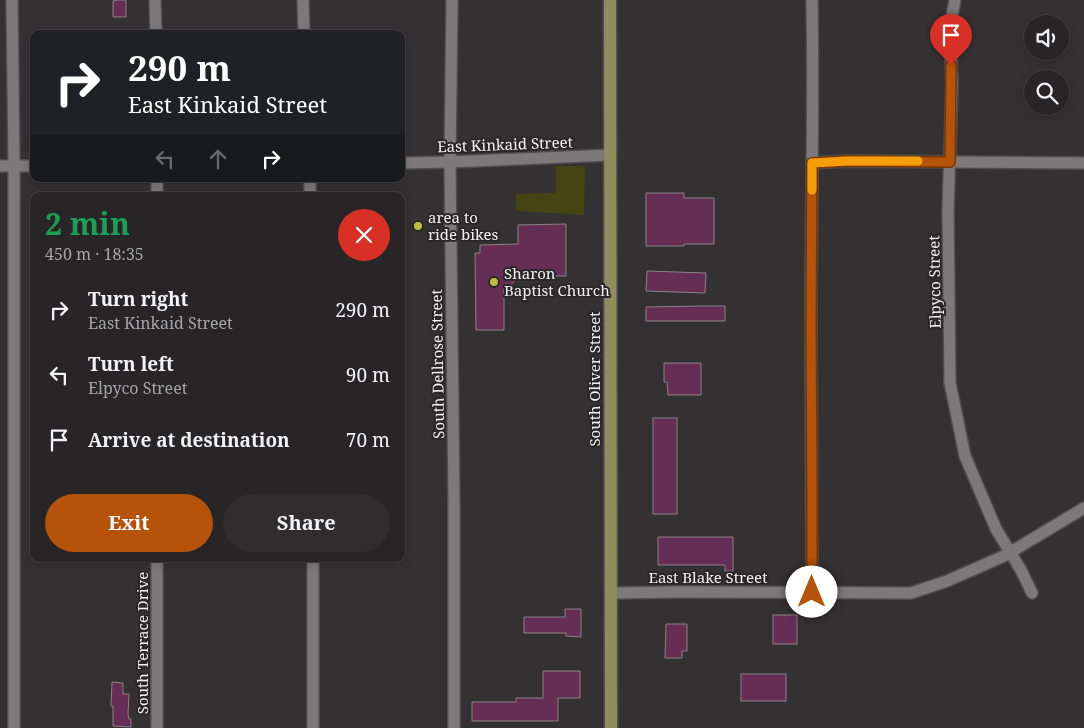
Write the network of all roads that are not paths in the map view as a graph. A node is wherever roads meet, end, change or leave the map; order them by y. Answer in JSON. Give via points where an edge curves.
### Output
{"nodes":[{"id":1,"x":12,"y":0,"type":"edge"},
{"id":2,"x":156,"y":0,"type":"edge"},
{"id":3,"x":303,"y":0,"type":"edge"},
{"id":4,"x":452,"y":0,"type":"edge"},
{"id":5,"x":610,"y":0,"type":"edge"},
{"id":6,"x":812,"y":0,"type":"edge"},
{"id":7,"x":955,"y":0,"type":"edge"},
{"id":8,"x":156,"y":30,"type":"edge"},
{"id":9,"x":304,"y":30,"type":"edge"},
{"id":10,"x":610,"y":155,"type":"junction"},
{"id":11,"x":450,"y":162,"type":"junction"},
{"id":12,"x":950,"y":162,"type":"junction"},
{"id":13,"x":405,"y":163,"type":"edge"},
{"id":14,"x":812,"y":163,"type":"junction"},
{"id":15,"x":1084,"y":163,"type":"edge"},
{"id":16,"x":0,"y":166,"type":"edge"},
{"id":17,"x":14,"y":166,"type":"junction"},
{"id":18,"x":30,"y":166,"type":"edge"},
{"id":19,"x":1084,"y":508,"type":"edge"},
{"id":20,"x":1010,"y":552,"type":"junction"},
{"id":21,"x":157,"y":562,"type":"edge"},
{"id":22,"x":313,"y":562,"type":"edge"},
{"id":23,"x":812,"y":592,"type":"junction"},
{"id":24,"x":611,"y":593,"type":"junction"},
{"id":25,"x":1032,"y":593,"type":"dead end"},
{"id":26,"x":14,"y":728,"type":"edge"},
{"id":27,"x":157,"y":728,"type":"edge"},
{"id":28,"x":313,"y":728,"type":"edge"},
{"id":29,"x":454,"y":728,"type":"edge"},
{"id":30,"x":611,"y":728,"type":"edge"}],
"edges":[{"from":1,"to":17,"type":"street"},
{"from":2,"to":8,"type":"street"},
{"from":3,"to":9,"type":"street"},
{"from":4,"to":11,"type":"street","name":"South Dellrose Street"},
{"from":5,"to":10,"type":"main road","name":"South Oliver Street"},
{"from":6,"to":14,"type":"street"},
{"from":7,"to":12,"type":"street","name":"Elpyco Street","via":[[950,26]]},
{"from":10,"to":11,"type":"street","name":"East Kinkaid Street"},
{"from":10,"to":24,"type":"main road","name":"South Oliver Street"},
{"from":11,"to":13,"type":"street","name":"East Kinkaid Street"},
{"from":11,"to":29,"type":"street","name":"South Dellrose Street"},
{"from":12,"to":14,"type":"street"},
{"from":12,"to":15,"type":"street"},
{"from":12,"to":20,"type":"street","name":"Elpyco Street","via":[[950,384],[965,456],[996,529]]},
{"from":14,"to":23,"type":"street"},
{"from":16,"to":17,"type":"street"},
{"from":17,"to":18,"type":"street"},
{"from":17,"to":26,"type":"street"},
{"from":19,"to":20,"type":"street","name":"East Blake Street"},
{"from":20,"to":23,"type":"street","name":"East Blake Street","via":[[948,581],[911,593]]},
{"from":20,"to":25,"type":"street","name":"Elpyco Street"},
{"from":21,"to":27,"type":"street","name":"South Terrace Drive"},
{"from":22,"to":28,"type":"street"},
{"from":23,"to":24,"type":"street","name":"East Blake Street"},
{"from":24,"to":30,"type":"main road","name":"South Oliver Street"}]}
